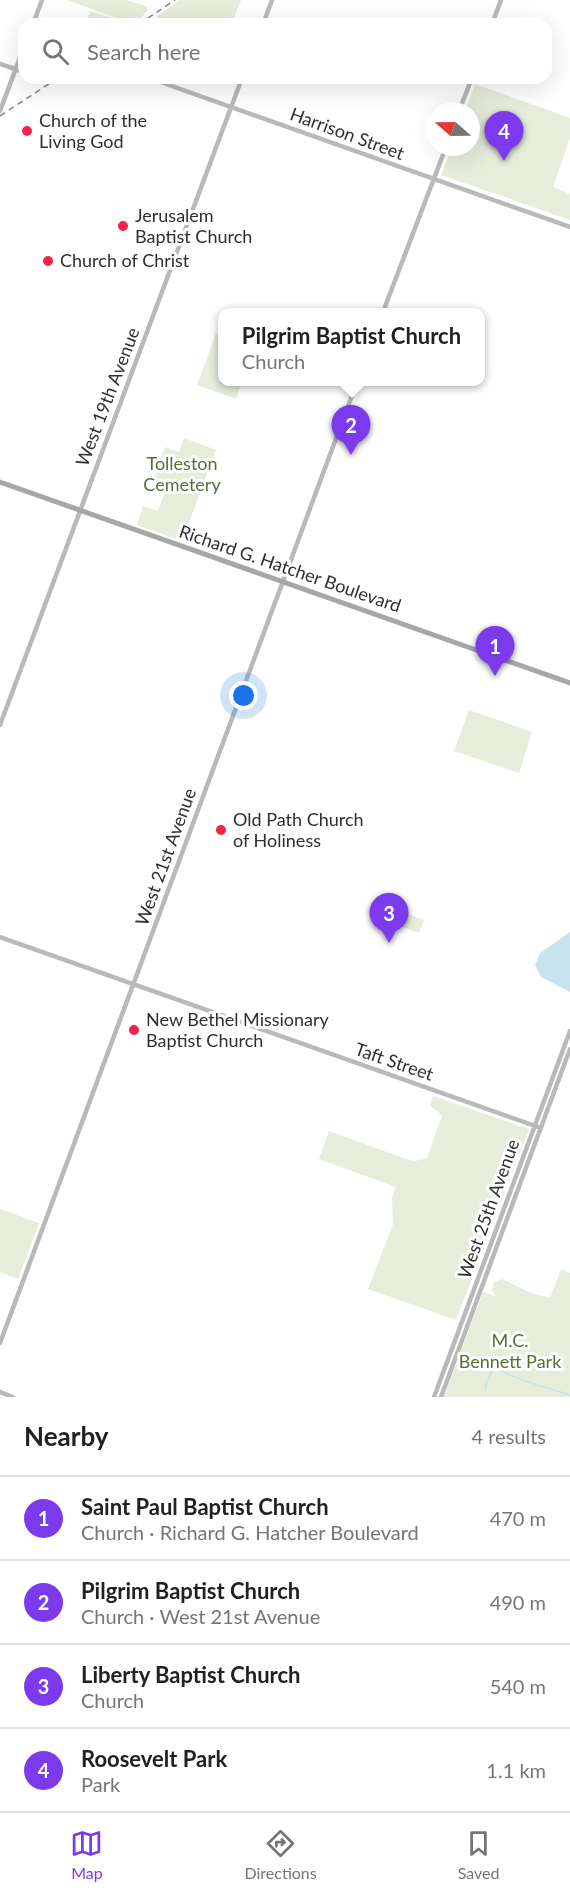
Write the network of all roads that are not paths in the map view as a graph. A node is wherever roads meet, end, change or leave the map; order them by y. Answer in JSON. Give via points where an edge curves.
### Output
{"nodes":[{"id":1,"x":42,"y":0,"type":"edge"},
{"id":2,"x":272,"y":0,"type":"edge"},
{"id":3,"x":501,"y":0,"type":"edge"},
{"id":4,"x":35,"y":18,"type":"edge"},
{"id":5,"x":265,"y":18,"type":"edge"},
{"id":6,"x":494,"y":18,"type":"edge"},
{"id":7,"x":18,"y":62,"type":"edge"},
{"id":8,"x":0,"y":64,"type":"edge"},
{"id":9,"x":15,"y":69,"type":"junction"},
{"id":10,"x":18,"y":70,"type":"edge"},
{"id":11,"x":166,"y":84,"type":"edge"},
{"id":12,"x":240,"y":84,"type":"edge"},
{"id":13,"x":470,"y":84,"type":"edge"},
{"id":14,"x":463,"y":102,"type":"edge"},
{"id":15,"x":231,"y":107,"type":"junction"},
{"id":16,"x":0,"y":111,"type":"edge"},
{"id":17,"x":443,"y":156,"type":"edge"},
{"id":18,"x":434,"y":179,"type":"junction"},
{"id":19,"x":570,"y":227,"type":"edge"},
{"id":20,"x":385,"y":308,"type":"edge"},
{"id":21,"x":355,"y":386,"type":"edge"},
{"id":22,"x":0,"y":483,"type":"edge"},
{"id":23,"x":79,"y":510,"type":"junction"},
{"id":24,"x":282,"y":582,"type":"junction"},
{"id":25,"x":570,"y":683,"type":"edge"},
{"id":26,"x":0,"y":725,"type":"edge"},
{"id":27,"x":0,"y":937,"type":"edge"},
{"id":28,"x":134,"y":984,"type":"junction"},
{"id":29,"x":570,"y":1031,"type":"edge"},
{"id":30,"x":570,"y":1049,"type":"edge"},
{"id":31,"x":534,"y":1125,"type":"junction"},
{"id":32,"x":541,"y":1128,"type":"junction"},
{"id":33,"x":0,"y":1343,"type":"edge"},
{"id":34,"x":0,"y":1392,"type":"edge"},
{"id":35,"x":13,"y":1397,"type":"edge"},
{"id":36,"x":435,"y":1397,"type":"edge"},
{"id":37,"x":441,"y":1397,"type":"edge"}],
"edges":[{"from":1,"to":4,"type":"street"},
{"from":2,"to":5,"type":"street"},
{"from":3,"to":6,"type":"street"},
{"from":7,"to":9,"type":"street"},
{"from":8,"to":9,"type":"street"},
{"from":9,"to":10,"type":"street"},
{"from":9,"to":16,"type":"street"},
{"from":11,"to":15,"type":"street","name":"Harrison Street"},
{"from":12,"to":15,"type":"street","name":"West 19th Avenue"},
{"from":13,"to":14,"type":"street"},
{"from":15,"to":18,"type":"street","name":"Harrison Street"},
{"from":15,"to":23,"type":"street","name":"West 19th Avenue"},
{"from":17,"to":18,"type":"street"},
{"from":18,"to":19,"type":"street","name":"Harrison Street"},
{"from":18,"to":20,"type":"street"},
{"from":21,"to":24,"type":"street","name":"West 21st Avenue"},
{"from":22,"to":23,"type":"main road","name":"Richard G. Hatcher Boulevard"},
{"from":23,"to":24,"type":"main road","name":"Richard G. Hatcher Boulevard"},
{"from":23,"to":26,"type":"street","name":"West 19th Avenue"},
{"from":24,"to":25,"type":"main road","name":"Richard G. Hatcher Boulevard"},
{"from":24,"to":28,"type":"street","name":"West 21st Avenue"},
{"from":27,"to":28,"type":"street","name":"Taft Street"},
{"from":28,"to":31,"type":"street","name":"Taft Street"},
{"from":28,"to":33,"type":"street","name":"West 21st Avenue"},
{"from":29,"to":31,"type":"street","name":"West 25th Avenue"},
{"from":30,"to":32,"type":"street","name":"West 25th Avenue"},
{"from":31,"to":32,"type":"street","name":"Taft Street"},
{"from":31,"to":36,"type":"street","name":"West 25th Avenue"},
{"from":32,"to":37,"type":"street","name":"West 25th Avenue"},
{"from":34,"to":35,"type":"street"}]}
